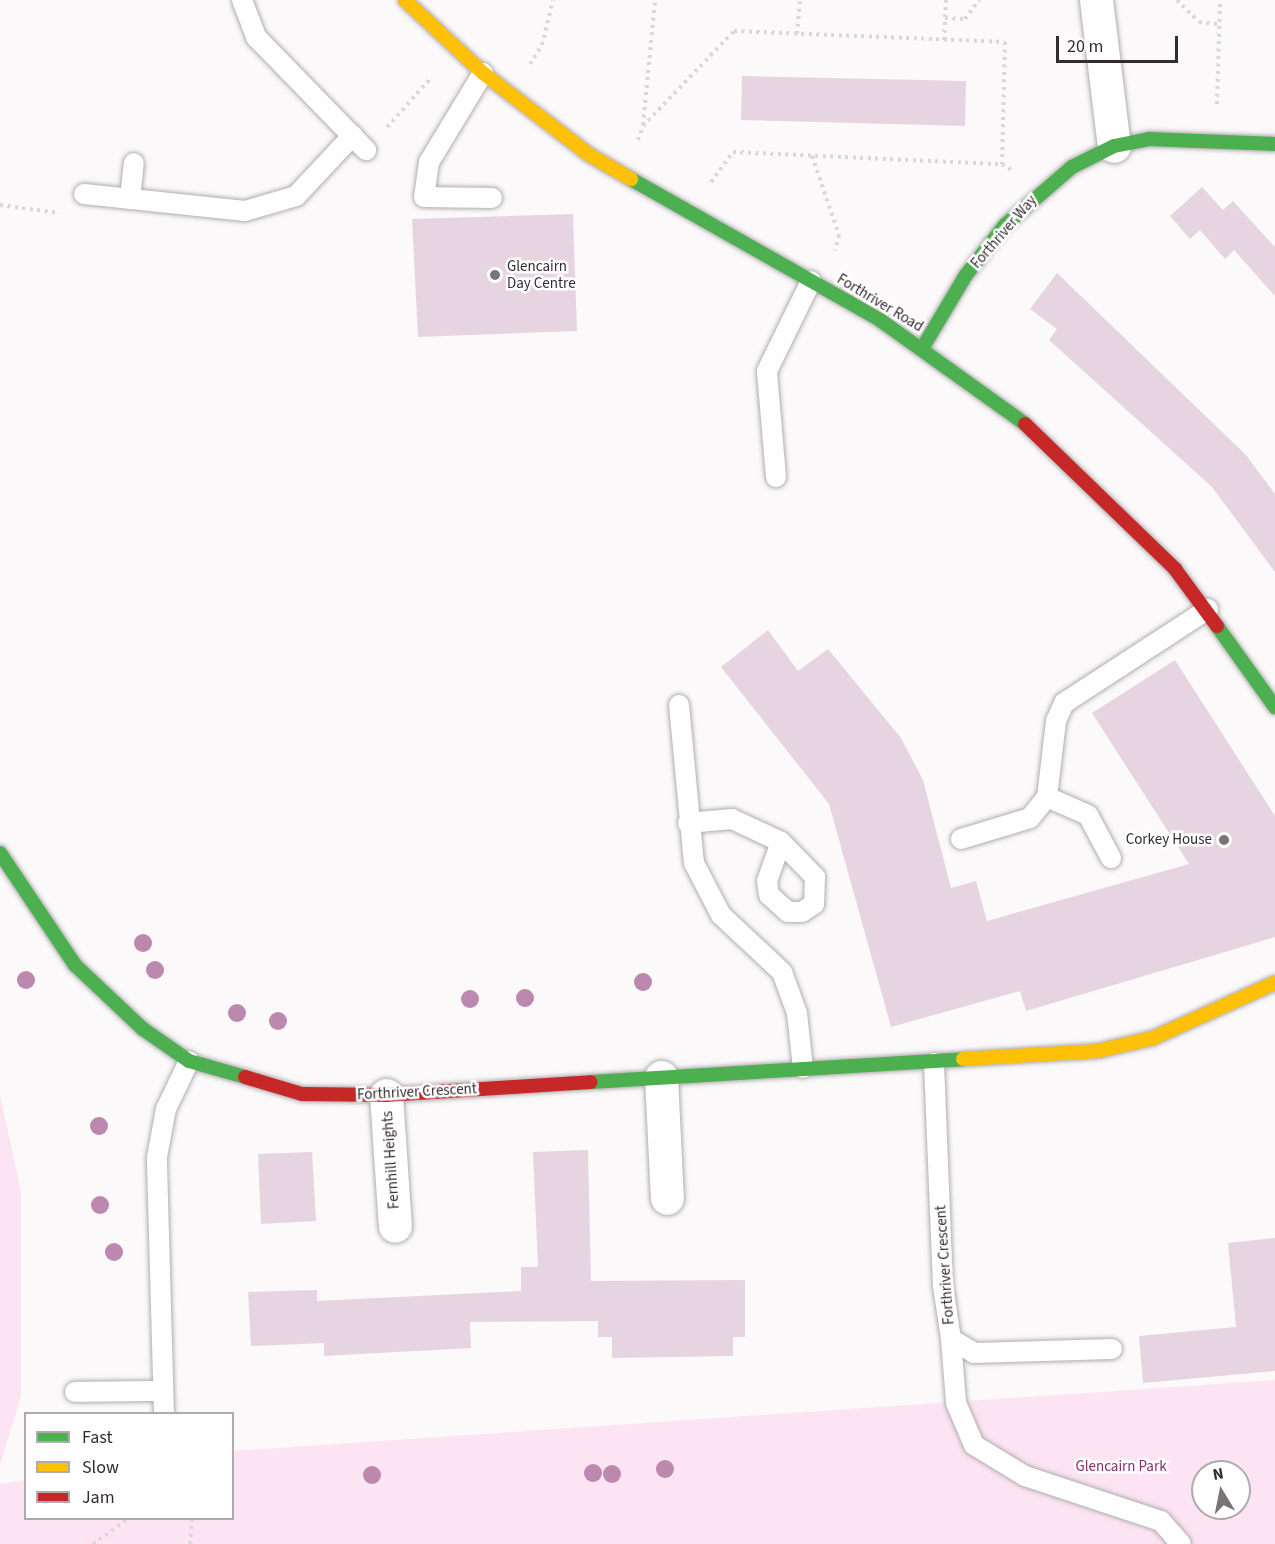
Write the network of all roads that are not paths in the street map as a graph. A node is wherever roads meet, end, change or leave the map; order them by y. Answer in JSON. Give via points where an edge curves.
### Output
{"nodes":[{"id":1,"x":242,"y":0,"type":"edge"},
{"id":2,"x":405,"y":0,"type":"edge"},
{"id":3,"x":1096,"y":0,"type":"edge"},
{"id":4,"x":483,"y":73,"type":"junction"},
{"id":5,"x":353,"y":135,"type":"junction"},
{"id":6,"x":1275,"y":144,"type":"edge"},
{"id":7,"x":1114,"y":146,"type":"junction"},
{"id":8,"x":366,"y":150,"type":"dead end"},
{"id":9,"x":134,"y":163,"type":"dead end"},
{"id":10,"x":84,"y":194,"type":"dead end"},
{"id":11,"x":492,"y":198,"type":"dead end"},
{"id":12,"x":130,"y":199,"type":"junction"},
{"id":13,"x":819,"y":286,"type":"junction"},
{"id":14,"x":923,"y":347,"type":"junction"},
{"id":15,"x":776,"y":477,"type":"dead end"},
{"id":16,"x":1208,"y":609,"type":"junction"},
{"id":17,"x":680,"y":705,"type":"dead end"},
{"id":18,"x":1275,"y":707,"type":"edge"},
{"id":19,"x":1047,"y":797,"type":"junction"},
{"id":20,"x":688,"y":823,"type":"junction"},
{"id":21,"x":962,"y":839,"type":"dead end"},
{"id":22,"x":781,"y":842,"type":"dead end"},
{"id":23,"x":0,"y":853,"type":"edge"},
{"id":24,"x":1111,"y":858,"type":"dead end"},
{"id":25,"x":1275,"y":983,"type":"edge"},
{"id":26,"x":189,"y":1061,"type":"junction"},
{"id":27,"x":934,"y":1062,"type":"junction"},
{"id":28,"x":803,"y":1068,"type":"junction"},
{"id":29,"x":661,"y":1077,"type":"junction"},
{"id":30,"x":386,"y":1095,"type":"junction"},
{"id":31,"x":667,"y":1198,"type":"dead end"},
{"id":32,"x":396,"y":1226,"type":"dead end"},
{"id":33,"x":951,"y":1340,"type":"junction"},
{"id":34,"x":1112,"y":1349,"type":"dead end"},
{"id":35,"x":163,"y":1391,"type":"junction"},
{"id":36,"x":75,"y":1392,"type":"dead end"},
{"id":37,"x":164,"y":1412,"type":"edge"},
{"id":38,"x":1181,"y":1544,"type":"edge"}],
"edges":[{"from":1,"to":5,"type":"lane","via":[[256,37]]},
{"from":2,"to":4,"type":"street","name":"Forthriver Road"},
{"from":3,"to":7,"type":"street"},
{"from":4,"to":11,"type":"lane","via":[[429,162],[424,197]]},
{"from":4,"to":13,"type":"street","name":"Forthriver Road","via":[[624,177]]},
{"from":5,"to":8,"type":"lane"},
{"from":5,"to":12,"type":"lane","via":[[296,196],[245,211]]},
{"from":6,"to":7,"type":"street","name":"Forthriver Way","via":[[1216,138],[1149,139]]},
{"from":7,"to":14,"type":"street","name":"Forthriver Way","via":[[1041,189],[966,275]]},
{"from":9,"to":12,"type":"lane"},
{"from":10,"to":12,"type":"lane"},
{"from":13,"to":14,"type":"street","name":"Forthriver Road"},
{"from":13,"to":15,"type":"lane","via":[[767,371]]},
{"from":14,"to":16,"type":"street","name":"Forthriver Road","via":[[1073,466],[1131,520]]},
{"from":16,"to":18,"type":"street","name":"Forthriver Road"},
{"from":16,"to":19,"type":"lane","via":[[1064,704],[1056,721]]},
{"from":17,"to":20,"type":"lane"},
{"from":19,"to":21,"type":"lane","via":[[1030,818]]},
{"from":19,"to":24,"type":"lane","via":[[1088,815]]},
{"from":20,"to":22,"type":"lane","via":[[732,819]]},
{"from":20,"to":28,"type":"lane","via":[[693,863],[721,915],[782,972],[792,992]]},
{"from":23,"to":26,"type":"street","name":"Forthriver Crescent","via":[[75,965],[143,1029]]},
{"from":25,"to":27,"type":"street","name":"Forthriver Crescent","via":[[1142,1041],[1035,1058]]},
{"from":26,"to":30,"type":"street","name":"Forthriver Crescent","via":[[302,1094]]},
{"from":26,"to":35,"type":"lane","via":[[165,1109],[157,1157]]},
{"from":27,"to":28,"type":"street","name":"Forthriver Crescent"},
{"from":27,"to":33,"type":"lane","name":"Forthriver Crescent","via":[[943,1286]]},
{"from":28,"to":29,"type":"street","name":"Forthriver Crescent"},
{"from":29,"to":30,"type":"street","name":"Forthriver Crescent"},
{"from":29,"to":31,"type":"street"},
{"from":30,"to":32,"type":"street","name":"Fernhill Heights"},
{"from":33,"to":34,"type":"lane","name":"Forthriver Crescent","via":[[974,1353]]},
{"from":33,"to":38,"type":"lane","via":[[956,1403],[974,1445],[1025,1476],[1161,1521]]},
{"from":35,"to":36,"type":"lane"},
{"from":35,"to":37,"type":"lane"}]}
